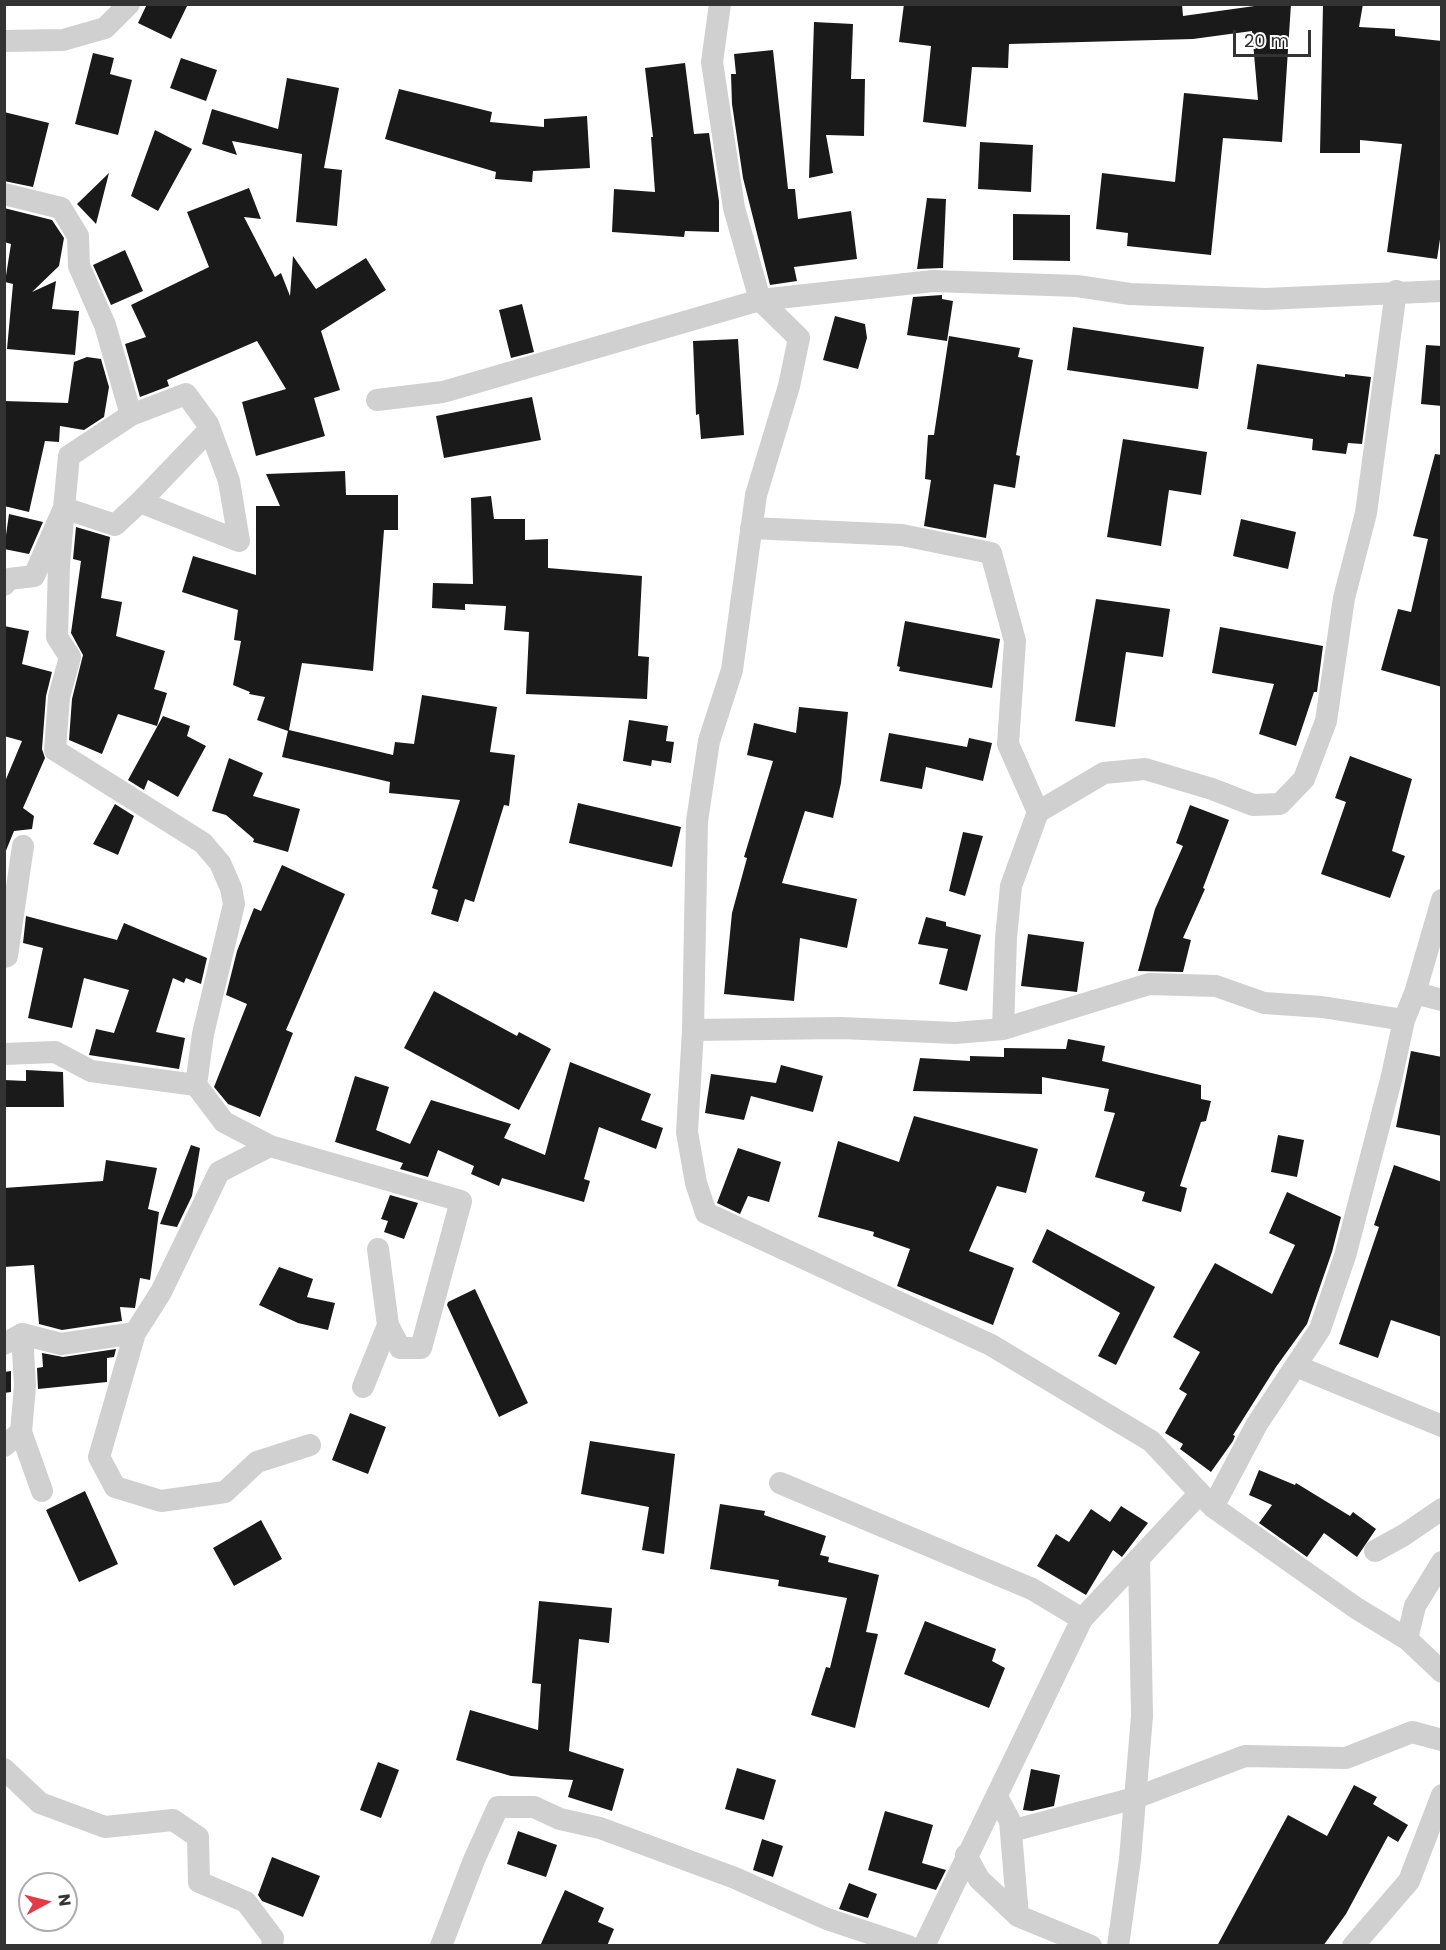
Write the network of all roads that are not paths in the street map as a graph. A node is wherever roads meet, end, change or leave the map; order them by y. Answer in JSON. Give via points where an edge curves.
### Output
{"nodes":[{"id":1,"x":129,"y":4,"type":"edge"},
{"id":2,"x":720,"y":4,"type":"edge"},
{"id":3,"x":4,"y":41,"type":"edge"},
{"id":4,"x":4,"y":194,"type":"edge"},
{"id":5,"x":1396,"y":291,"type":"junction"},
{"id":6,"x":1442,"y":291,"type":"edge"},
{"id":7,"x":760,"y":300,"type":"junction"},
{"id":8,"x":377,"y":400,"type":"dead end"},
{"id":9,"x":131,"y":415,"type":"junction"},
{"id":10,"x":210,"y":429,"type":"junction"},
{"id":11,"x":141,"y":502,"type":"junction"},
{"id":12,"x":64,"y":508,"type":"junction"},
{"id":13,"x":752,"y":528,"type":"junction"},
{"id":14,"x":4,"y":585,"type":"edge"},
{"id":15,"x":1038,"y":812,"type":"junction"},
{"id":16,"x":23,"y":846,"type":"dead end"},
{"id":17,"x":1442,"y":900,"type":"edge"},
{"id":18,"x":4,"y":957,"type":"edge"},
{"id":19,"x":1415,"y":993,"type":"junction"},
{"id":20,"x":1442,"y":1000,"type":"edge"},
{"id":21,"x":1404,"y":1020,"type":"junction"},
{"id":22,"x":1003,"y":1029,"type":"junction"},
{"id":23,"x":693,"y":1030,"type":"junction"},
{"id":24,"x":4,"y":1054,"type":"edge"},
{"id":25,"x":196,"y":1085,"type":"junction"},
{"id":26,"x":270,"y":1146,"type":"junction"},
{"id":27,"x":378,"y":1249,"type":"dead end"},
{"id":28,"x":388,"y":1325,"type":"junction"},
{"id":29,"x":135,"y":1333,"type":"junction"},
{"id":30,"x":13,"y":1339,"type":"edge"},
{"id":31,"x":1296,"y":1365,"type":"junction"},
{"id":32,"x":363,"y":1387,"type":"dead end"},
{"id":33,"x":1442,"y":1426,"type":"edge"},
{"id":34,"x":13,"y":1439,"type":"edge"},
{"id":35,"x":310,"y":1445,"type":"dead end"},
{"id":36,"x":780,"y":1483,"type":"dead end"},
{"id":37,"x":42,"y":1491,"type":"dead end"},
{"id":38,"x":1207,"y":1500,"type":"junction"},
{"id":39,"x":1442,"y":1509,"type":"edge"},
{"id":40,"x":1374,"y":1551,"type":"dead end"},
{"id":41,"x":1139,"y":1558,"type":"junction"},
{"id":42,"x":1442,"y":1562,"type":"edge"},
{"id":43,"x":1082,"y":1619,"type":"junction"},
{"id":44,"x":1407,"y":1640,"type":"junction"},
{"id":45,"x":1442,"y":1672,"type":"edge"},
{"id":46,"x":1442,"y":1740,"type":"edge"},
{"id":47,"x":4,"y":1769,"type":"edge"},
{"id":48,"x":1442,"y":1795,"type":"edge"},
{"id":49,"x":997,"y":1797,"type":"junction"},
{"id":50,"x":1135,"y":1798,"type":"junction"},
{"id":51,"x":1011,"y":1831,"type":"junction"},
{"id":52,"x":966,"y":1855,"type":"junction"},
{"id":53,"x":1018,"y":1916,"type":"junction"},
{"id":54,"x":272,"y":1946,"type":"edge"},
{"id":55,"x":441,"y":1946,"type":"edge"},
{"id":56,"x":908,"y":1946,"type":"edge"},
{"id":57,"x":924,"y":1946,"type":"edge"},
{"id":58,"x":1091,"y":1946,"type":"edge"},
{"id":59,"x":1118,"y":1946,"type":"edge"},
{"id":60,"x":1353,"y":1946,"type":"edge"}],
"edges":[{"from":1,"to":3,"type":"street","via":[[105,28],[63,40]]},
{"from":2,"to":7,"type":"street","via":[[712,62],[720,125],[734,208]]},
{"from":4,"to":9,"type":"street","via":[[61,208],[78,236],[79,266],[105,325]]},
{"from":5,"to":6,"type":"street"},
{"from":5,"to":7,"type":"street","via":[[1266,299],[933,281]]},
{"from":5,"to":15,"type":"street","via":[[1366,513],[1344,598],[1326,721],[1304,779],[1280,804],[1253,806],[1145,769],[1104,773]]},
{"from":7,"to":8,"type":"street","via":[[443,392]]},
{"from":7,"to":13,"type":"street","via":[[799,338],[789,386],[756,495]]},
{"from":9,"to":10,"type":"street","via":[[186,394]]},
{"from":9,"to":12,"type":"street","via":[[69,456]]},
{"from":10,"to":11,"type":"street"},
{"from":10,"to":11,"type":"street","via":[[229,481],[239,541]]},
{"from":11,"to":12,"type":"street","via":[[115,525]]},
{"from":12,"to":14,"type":"street","via":[[34,576],[9,579]]},
{"from":12,"to":25,"type":"street","via":[[57,637],[70,657],[59,697],[55,750],[203,843],[220,863],[231,888],[234,904],[203,1034]]},
{"from":13,"to":15,"type":"street","via":[[902,535],[991,553],[1015,641],[1008,744]]},
{"from":13,"to":23,"type":"street","via":[[732,670],[709,741],[697,821]]},
{"from":15,"to":22,"type":"street","via":[[1011,886]]},
{"from":16,"to":18,"type":"street"},
{"from":17,"to":19,"type":"street"},
{"from":19,"to":20,"type":"street"},
{"from":19,"to":21,"type":"street"},
{"from":21,"to":22,"type":"street","via":[[1322,1007],[1264,1003],[1216,986],[1149,984]]},
{"from":21,"to":31,"type":"street","via":[[1345,1256],[1320,1329]]},
{"from":22,"to":23,"type":"street","via":[[955,1033],[841,1028]]},
{"from":23,"to":38,"type":"street","via":[[687,1132],[706,1213],[991,1345],[1151,1441]]},
{"from":24,"to":25,"type":"street","via":[[55,1052],[91,1071]]},
{"from":25,"to":26,"type":"street","via":[[224,1122]]},
{"from":26,"to":28,"type":"street","via":[[461,1201],[422,1348],[400,1348]]},
{"from":26,"to":29,"type":"street","via":[[219,1172],[161,1292]]},
{"from":27,"to":28,"type":"street"},
{"from":28,"to":32,"type":"street"},
{"from":29,"to":30,"type":"street","via":[[61,1344]]},
{"from":29,"to":35,"type":"street","via":[[99,1457],[115,1487],[161,1502],[225,1492],[257,1462]]},
{"from":30,"to":34,"type":"street","via":[[25,1386]]},
{"from":31,"to":33,"type":"street"},
{"from":31,"to":38,"type":"street"},
{"from":34,"to":37,"type":"street"},
{"from":36,"to":43,"type":"street","via":[[1032,1589]]},
{"from":38,"to":41,"type":"street"},
{"from":38,"to":44,"type":"street","via":[[1356,1608]]},
{"from":39,"to":40,"type":"street"},
{"from":41,"to":43,"type":"street"},
{"from":41,"to":50,"type":"street","via":[[1142,1716]]},
{"from":42,"to":44,"type":"street","via":[[1415,1606]]},
{"from":43,"to":49,"type":"street"},
{"from":44,"to":45,"type":"street"},
{"from":46,"to":50,"type":"street","via":[[1412,1732],[1346,1758],[1245,1755]]},
{"from":47,"to":54,"type":"street","via":[[40,1803],[105,1827],[173,1820],[198,1837],[199,1882],[246,1902],[273,1938]]},
{"from":48,"to":60,"type":"street","via":[[1409,1881]]},
{"from":49,"to":51,"type":"street"},
{"from":49,"to":52,"type":"street"},
{"from":50,"to":51,"type":"street"},
{"from":50,"to":59,"type":"street"},
{"from":51,"to":53,"type":"street"},
{"from":52,"to":53,"type":"street","via":[[979,1879]]},
{"from":52,"to":57,"type":"street"},
{"from":53,"to":58,"type":"street"},
{"from":55,"to":56,"type":"street","via":[[498,1807],[534,1807],[735,1878],[827,1919]]}]}
